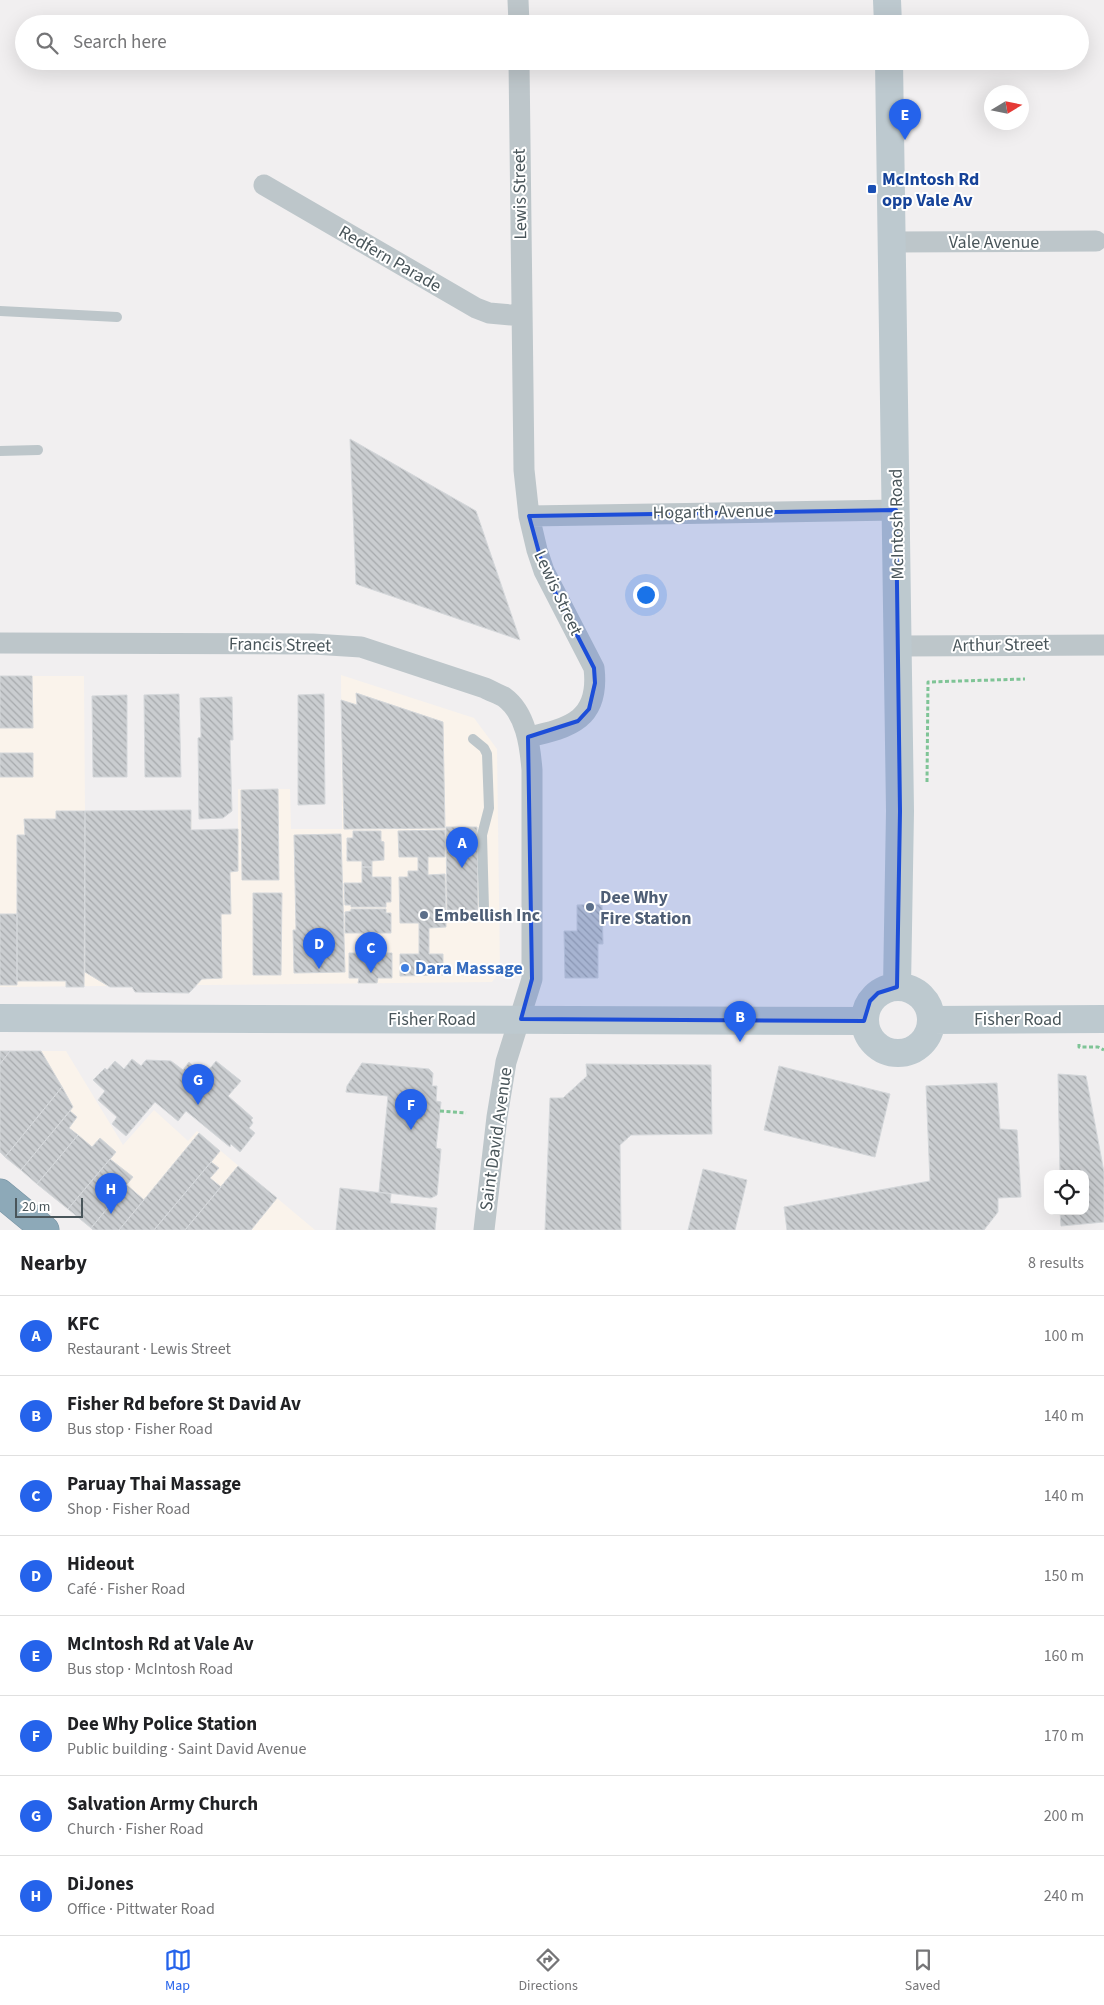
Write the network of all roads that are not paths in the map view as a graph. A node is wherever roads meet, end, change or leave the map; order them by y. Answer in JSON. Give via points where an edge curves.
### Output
{"nodes":[{"id":1,"x":518,"y":0,"type":"edge"},
{"id":2,"x":888,"y":0,"type":"edge"},
{"id":3,"x":518,"y":15,"type":"edge"},
{"id":4,"x":888,"y":15,"type":"edge"},
{"id":5,"x":519,"y":70,"type":"edge"},
{"id":6,"x":889,"y":70,"type":"edge"},
{"id":7,"x":264,"y":186,"type":"dead end"},
{"id":8,"x":1096,"y":241,"type":"dead end"},
{"id":9,"x":893,"y":242,"type":"junction"},
{"id":10,"x":0,"y":311,"type":"edge"},
{"id":11,"x":522,"y":316,"type":"junction"},
{"id":12,"x":117,"y":317,"type":"dead end"},
{"id":13,"x":38,"y":450,"type":"dead end"},
{"id":14,"x":0,"y":451,"type":"edge"},
{"id":15,"x":896,"y":510,"type":"junction"},
{"id":16,"x":529,"y":516,"type":"junction"},
{"id":17,"x":0,"y":643,"type":"edge"},
{"id":18,"x":1104,"y":645,"type":"edge"},
{"id":19,"x":898,"y":646,"type":"junction"},
{"id":20,"x":528,"y":737,"type":"junction"},
{"id":21,"x":473,"y":739,"type":"dead end"},
{"id":22,"x":484,"y":909,"type":"dead end"},
{"id":23,"x":897,"y":987,"type":"junction"},
{"id":24,"x":0,"y":1018,"type":"edge"},
{"id":25,"x":521,"y":1019,"type":"junction"},
{"id":26,"x":1104,"y":1019,"type":"edge"},
{"id":27,"x":931,"y":1020,"type":"junction"},
{"id":28,"x":864,"y":1021,"type":"junction"},
{"id":29,"x":0,"y":1193,"type":"edge"},
{"id":30,"x":45,"y":1230,"type":"edge"},
{"id":31,"x":484,"y":1230,"type":"edge"}],
"edges":[{"from":1,"to":3,"type":"street"},
{"from":2,"to":4,"type":"main road"},
{"from":5,"to":11,"type":"street","name":"Lewis Street"},
{"from":6,"to":9,"type":"main road","name":"McIntosh Road"},
{"from":7,"to":11,"type":"street","name":"Redfern Parade","via":[[476,308],[489,313]]},
{"from":8,"to":9,"type":"street","name":"Vale Avenue"},
{"from":9,"to":15,"type":"main road","name":"McIntosh Road"},
{"from":10,"to":12,"type":"lane"},
{"from":11,"to":16,"type":"street","name":"Lewis Street","via":[[524,470]]},
{"from":13,"to":14,"type":"lane"},
{"from":15,"to":16,"type":"street","name":"Hogarth Avenue"},
{"from":15,"to":19,"type":"main road","name":"McIntosh Road"},
{"from":16,"to":20,"type":"street","name":"Lewis Street","via":[[544,570],[594,668],[595,683],[588,709],[578,721]]},
{"from":17,"to":20,"type":"street","name":"Francis Street","via":[[361,647],[504,697],[516,710]]},
{"from":18,"to":19,"type":"street","name":"Arthur Street"},
{"from":19,"to":23,"type":"main road","name":"McIntosh Road"},
{"from":20,"to":25,"type":"street","via":[[532,770],[532,979]]},
{"from":21,"to":22,"type":"lane","via":[[487,754],[490,808],[482,835]]},
{"from":23,"to":27,"type":"main road","via":[[917,993],[929,1009]]},
{"from":23,"to":28,"type":"main road","via":[[878,993],[870,1001]]},
{"from":24,"to":25,"type":"main road","name":"Fisher Road"},
{"from":25,"to":28,"type":"main road","name":"Fisher Road"},
{"from":25,"to":31,"type":"street","name":"Saint David Avenue","via":[[506,1062]]},
{"from":26,"to":27,"type":"main road","name":"Fisher Road"},
{"from":27,"to":28,"type":"main road","via":[[930,1030],[918,1047],[899,1054],[879,1048],[871,1041]]},
{"from":29,"to":30,"type":"highway"}]}
